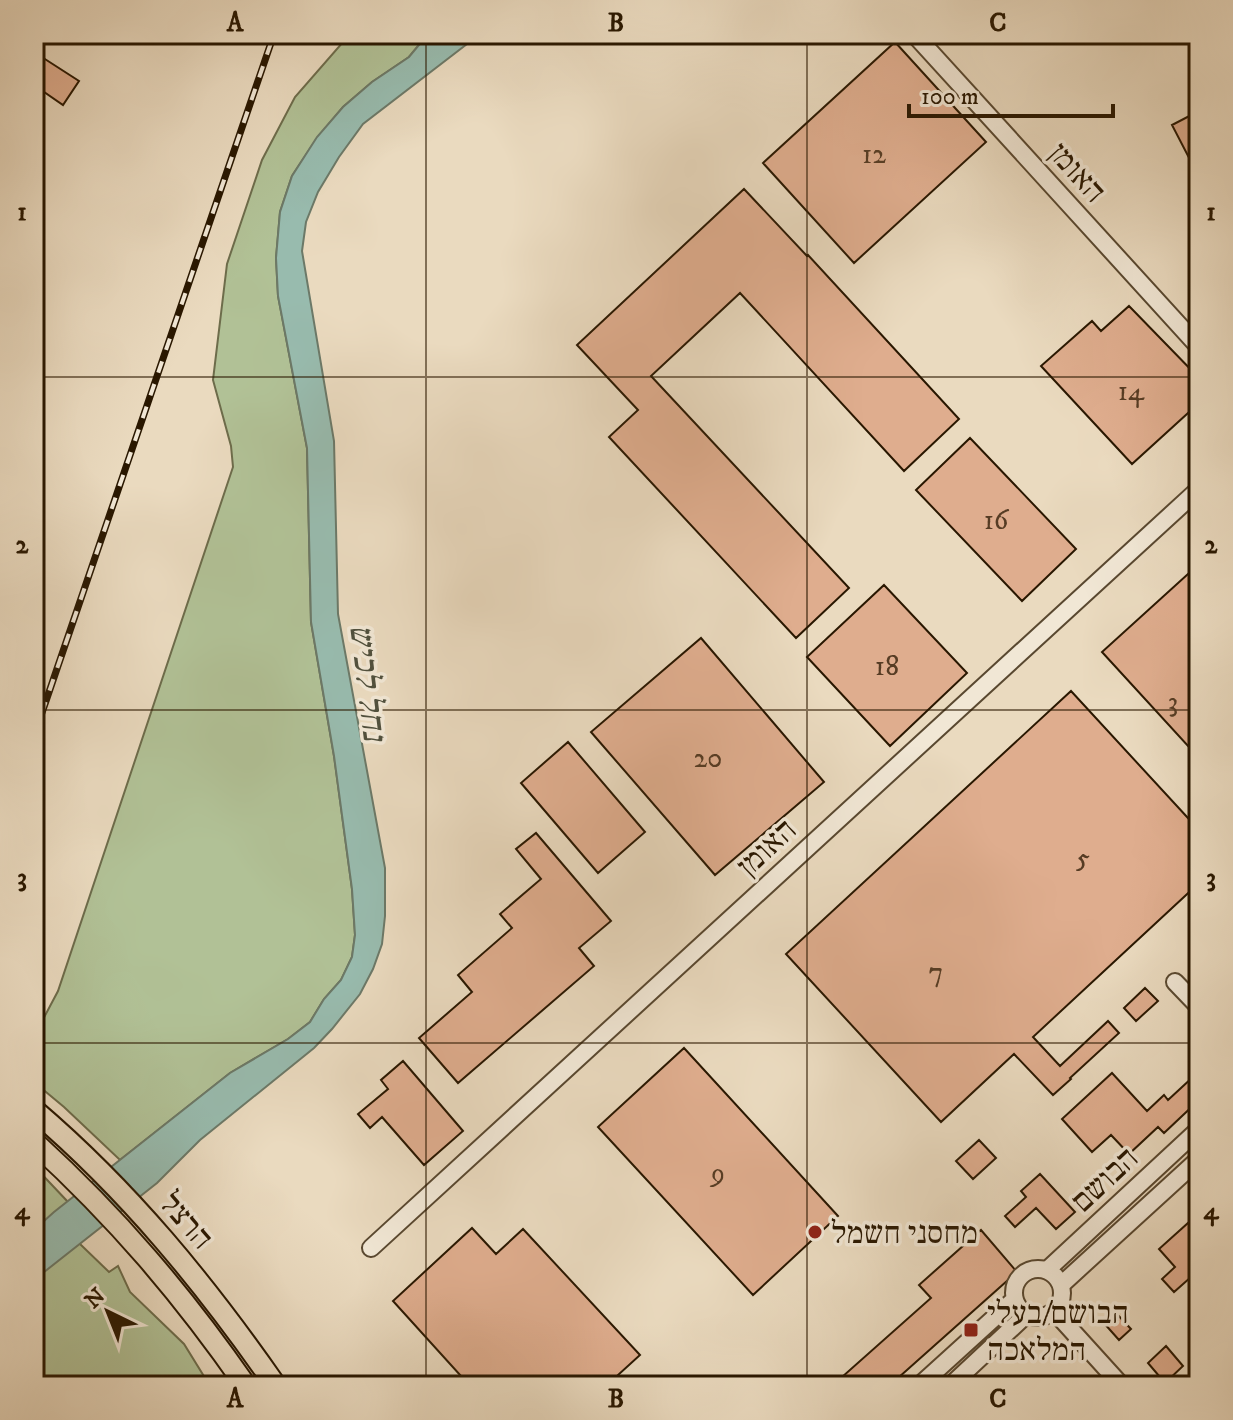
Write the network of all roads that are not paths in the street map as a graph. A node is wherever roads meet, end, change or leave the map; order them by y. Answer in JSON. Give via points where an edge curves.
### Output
{"nodes":[{"id":1,"x":914,"y":34,"type":"edge"},
{"id":2,"x":1199,"y":347,"type":"edge"},
{"id":3,"x":1199,"y":489,"type":"edge"},
{"id":4,"x":1175,"y":982,"type":"dead end"},
{"id":5,"x":1199,"y":1007,"type":"edge"},
{"id":6,"x":34,"y":1110,"type":"edge"},
{"id":7,"x":1199,"y":1129,"type":"edge"},
{"id":8,"x":34,"y":1142,"type":"edge"},
{"id":9,"x":1199,"y":1159,"type":"edge"},
{"id":10,"x":371,"y":1248,"type":"dead end"},
{"id":11,"x":1047,"y":1270,"type":"junction"},
{"id":12,"x":1061,"y":1285,"type":"junction"},
{"id":13,"x":1015,"y":1299,"type":"junction"},
{"id":14,"x":1054,"y":1311,"type":"junction"},
{"id":15,"x":1027,"y":1314,"type":"junction"},
{"id":16,"x":246,"y":1386,"type":"edge"},
{"id":17,"x":276,"y":1386,"type":"edge"},
{"id":18,"x":919,"y":1386,"type":"edge"},
{"id":19,"x":950,"y":1386,"type":"edge"},
{"id":20,"x":1122,"y":1386,"type":"edge"}],
"edges":[{"from":1,"to":2,"type":"street","name":"האומן"},
{"from":3,"to":10,"type":"street","name":"האומן"},
{"from":4,"to":5,"type":"street"},
{"from":6,"to":17,"type":"main road","name":"הרצל","via":[[165,1239]]},
{"from":7,"to":11,"type":"street","name":"הבושם"},
{"from":8,"to":16,"type":"main road","name":"הרצל","via":[[147,1255]]},
{"from":9,"to":12,"type":"street","name":"הבושם"},
{"from":11,"to":12,"type":"street"},
{"from":11,"to":13,"type":"street","via":[[1033,1269],[1021,1276]]},
{"from":12,"to":14,"type":"street","via":[[1062,1299]]},
{"from":13,"to":15,"type":"street"},
{"from":13,"to":18,"type":"street"},
{"from":14,"to":15,"type":"street","via":[[1041,1317]]},
{"from":14,"to":20,"type":"street"},
{"from":15,"to":19,"type":"street"}]}
